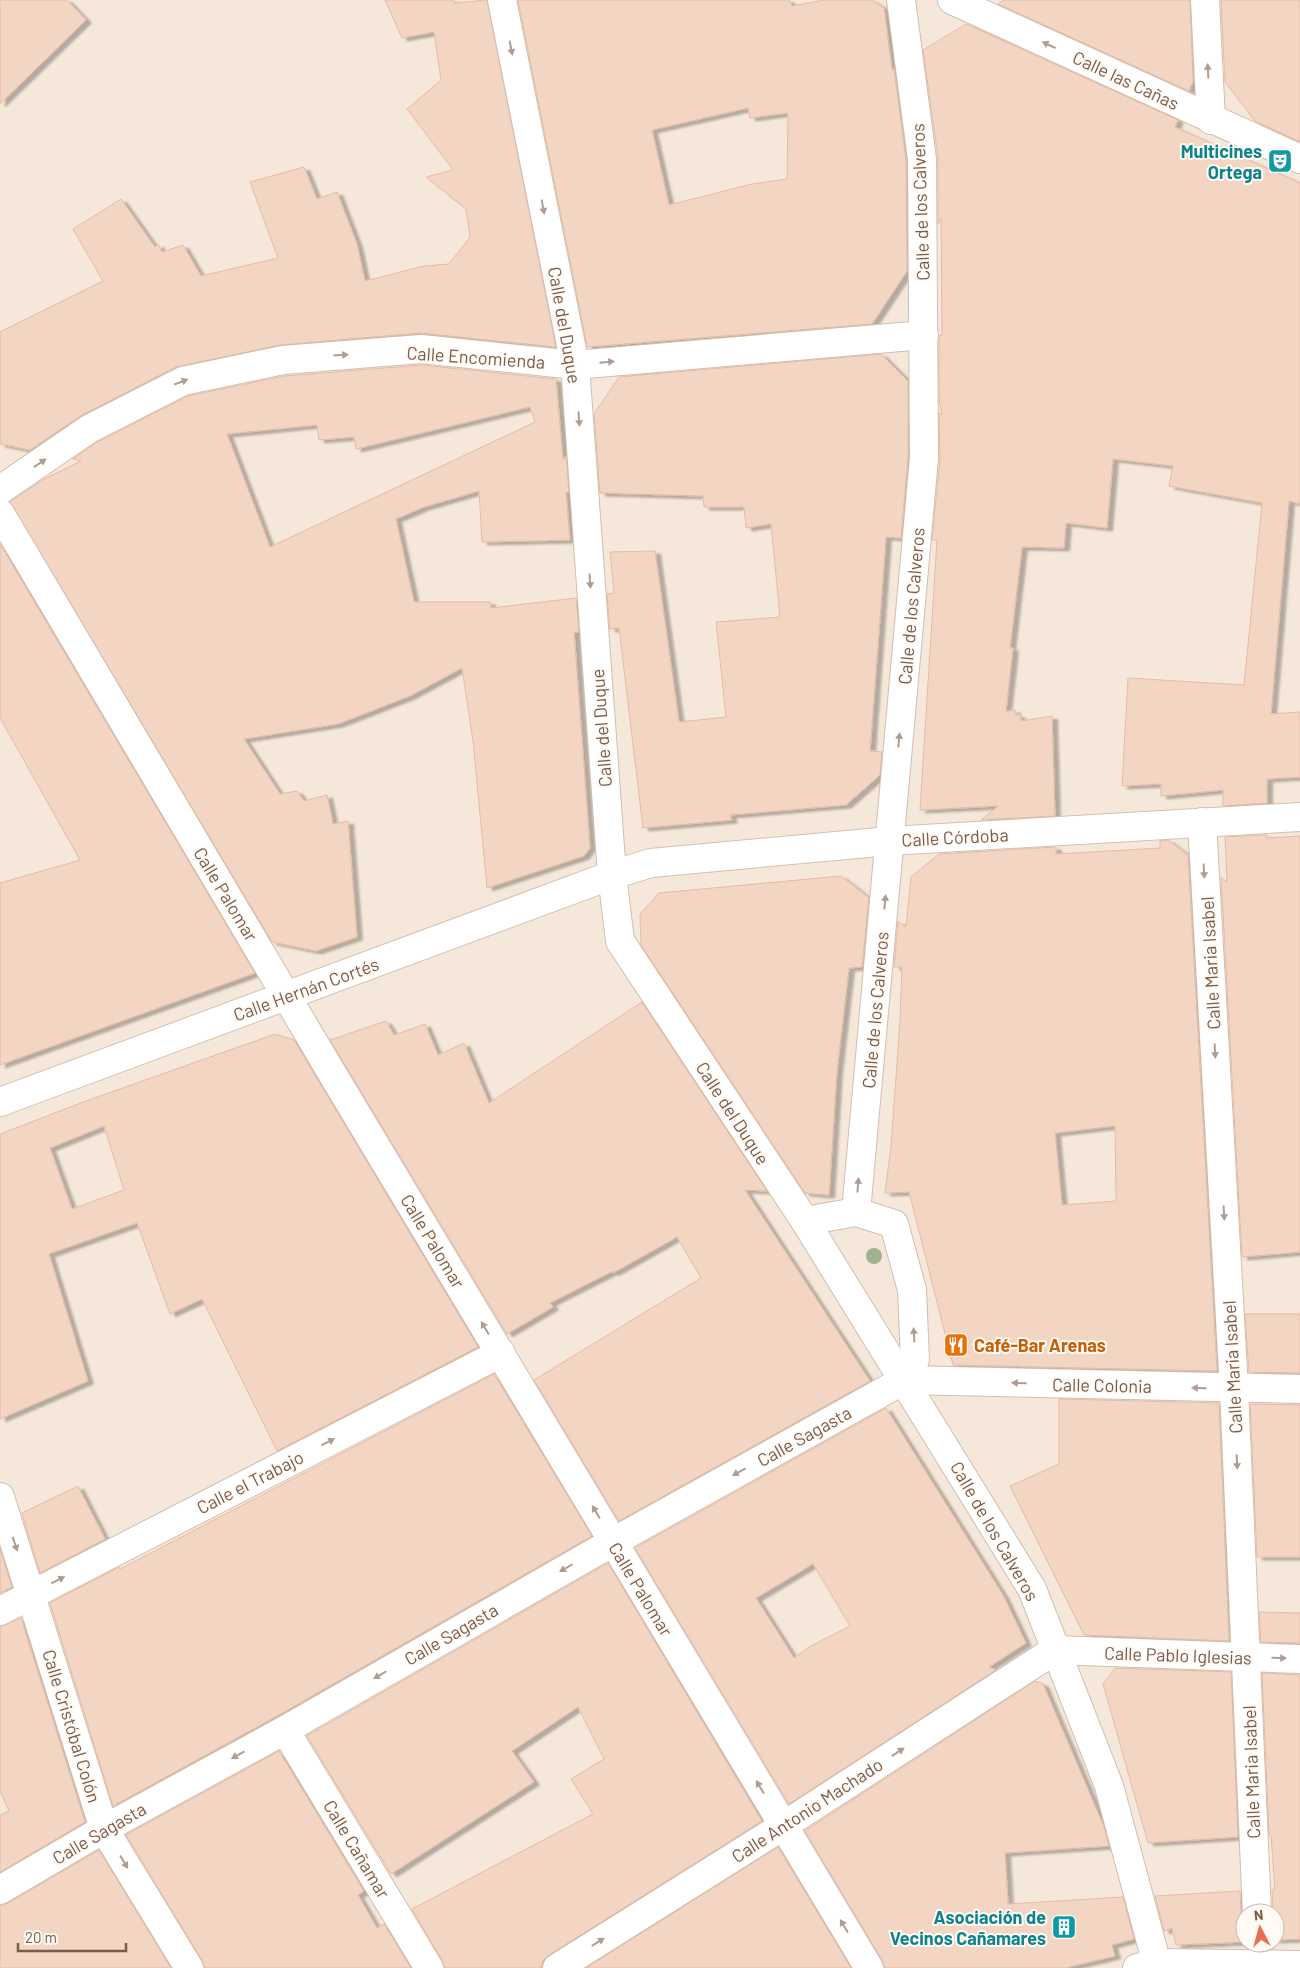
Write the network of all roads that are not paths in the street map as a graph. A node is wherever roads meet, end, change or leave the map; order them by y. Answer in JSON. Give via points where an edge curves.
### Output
{"nodes":[{"id":1,"x":502,"y":0,"type":"edge"},
{"id":2,"x":902,"y":0,"type":"edge"},
{"id":3,"x":952,"y":0,"type":"edge"},
{"id":4,"x":1205,"y":0,"type":"edge"},
{"id":5,"x":1211,"y":120,"type":"junction"},
{"id":6,"x":1300,"y":159,"type":"edge"},
{"id":7,"x":924,"y":335,"type":"junction"},
{"id":8,"x":575,"y":365,"type":"junction"},
{"id":9,"x":0,"y":490,"type":"edge"},
{"id":10,"x":0,"y":513,"type":"edge"},
{"id":11,"x":1300,"y":817,"type":"edge"},
{"id":12,"x":1202,"y":822,"type":"junction"},
{"id":13,"x":890,"y":841,"type":"junction"},
{"id":14,"x":612,"y":875,"type":"junction"},
{"id":15,"x":286,"y":996,"type":"junction"},
{"id":16,"x":0,"y":1102,"type":"edge"},
{"id":17,"x":856,"y":1212,"type":"junction"},
{"id":18,"x":804,"y":1221,"type":"junction"},
{"id":19,"x":501,"y":1353,"type":"junction"},
{"id":20,"x":904,"y":1380,"type":"junction"},
{"id":21,"x":1234,"y":1389,"type":"junction"},
{"id":22,"x":1300,"y":1389,"type":"edge"},
{"id":23,"x":0,"y":1497,"type":"edge"},
{"id":24,"x":613,"y":1542,"type":"junction"},
{"id":25,"x":31,"y":1594,"type":"junction"},
{"id":26,"x":0,"y":1611,"type":"edge"},
{"id":27,"x":1055,"y":1650,"type":"junction"},
{"id":28,"x":1246,"y":1658,"type":"junction"},
{"id":29,"x":1300,"y":1658,"type":"edge"},
{"id":30,"x":286,"y":1730,"type":"junction"},
{"id":31,"x":783,"y":1826,"type":"junction"},
{"id":32,"x":104,"y":1829,"type":"junction"},
{"id":33,"x":0,"y":1890,"type":"edge"},
{"id":34,"x":1257,"y":1903,"type":"edge"},
{"id":35,"x":1259,"y":1954,"type":"edge"},
{"id":36,"x":1300,"y":1965,"type":"edge"},
{"id":37,"x":1150,"y":1966,"type":"edge"},
{"id":38,"x":189,"y":1968,"type":"edge"},
{"id":39,"x":430,"y":1968,"type":"edge"},
{"id":40,"x":557,"y":1968,"type":"edge"},
{"id":41,"x":869,"y":1968,"type":"edge"}],
"edges":[{"from":1,"to":8,"type":"street","name":"Calle del Duque","one_way":true},
{"from":2,"to":7,"type":"street","name":"Calle de los Calveros","via":[[922,160]]},
{"from":5,"to":3,"type":"street","name":"Calle las Cañas","one_way":true},
{"from":5,"to":4,"type":"street","one_way":true},
{"from":5,"to":6,"type":"street","name":"Calle las Cañas"},
{"from":8,"to":7,"type":"street","name":"Calle Encomienda","one_way":true},
{"from":13,"to":7,"type":"street","name":"Calle de los Calveros","one_way":true,"via":[[924,458]]},
{"from":9,"to":8,"type":"street","name":"Calle Encomienda","one_way":true,"via":[[89,429],[182,380],[283,360],[421,350]]},
{"from":8,"to":14,"type":"street","name":"Calle del Duque","one_way":true},
{"from":10,"to":15,"type":"street","name":"Calle Palomar"},
{"from":11,"to":12,"type":"street","name":"Calle Córdoba"},
{"from":12,"to":13,"type":"street","name":"Calle Córdoba"},
{"from":12,"to":21,"type":"street","name":"Calle Maria Isabel","one_way":true},
{"from":13,"to":14,"type":"street","name":"Calle Córdoba","via":[[651,863]]},
{"from":17,"to":13,"type":"street","name":"Calle de los Calveros","one_way":true},
{"from":14,"to":15,"type":"street","name":"Calle Hernán Cortés"},
{"from":14,"to":18,"type":"street","name":"Calle del Duque","via":[[620,941]]},
{"from":15,"to":16,"type":"street","name":"Calle Hernán Cortés"},
{"from":19,"to":15,"type":"street","name":"Calle Palomar","one_way":true},
{"from":17,"to":18,"type":"street"},
{"from":20,"to":17,"type":"street","one_way":true,"via":[[915,1360],[912,1290],[894,1224]]},
{"from":18,"to":20,"type":"street","name":"Calle del Duque"},
{"from":24,"to":19,"type":"street","name":"Calle Palomar","one_way":true},
{"from":25,"to":19,"type":"street","name":"Calle el Trabajo","one_way":true},
{"from":21,"to":20,"type":"street","name":"Calle Colonia","one_way":true},
{"from":20,"to":24,"type":"street","name":"Calle Sagasta","one_way":true},
{"from":20,"to":27,"type":"street","name":"Calle de los Calveros","via":[[1032,1589]]},
{"from":21,"to":22,"type":"street","name":"Calle Colonia"},
{"from":21,"to":28,"type":"street","name":"Calle Maria Isabel","one_way":true},
{"from":23,"to":25,"type":"street","name":"Calle Cristóbal Colón","one_way":true},
{"from":24,"to":30,"type":"street","name":"Calle Sagasta","one_way":true},
{"from":31,"to":24,"type":"street","name":"Calle Palomar","one_way":true},
{"from":25,"to":26,"type":"street","name":"Calle el Trabajo"},
{"from":25,"to":32,"type":"street","name":"Calle Cristóbal Colón"},
{"from":27,"to":28,"type":"street","name":"Calle Pablo Iglesias"},
{"from":31,"to":27,"type":"street","name":"Calle Antonio Machado","one_way":true},
{"from":27,"to":37,"type":"street","name":"Calle de los Calveros","via":[[1109,1786]]},
{"from":28,"to":29,"type":"street","name":"Calle Pablo Iglesias","one_way":true},
{"from":28,"to":34,"type":"street","name":"Calle Maria Isabel"},
{"from":30,"to":32,"type":"street","name":"Calle Sagasta","one_way":true},
{"from":30,"to":39,"type":"street","name":"Calle Cañamar"},
{"from":40,"to":31,"type":"street","name":"Calle Antonio Machado","one_way":true},
{"from":41,"to":31,"type":"street","name":"Calle Palomar","one_way":true},
{"from":32,"to":33,"type":"street","name":"Calle Sagasta"},
{"from":32,"to":38,"type":"street","name":"Calle Cristóbal Colón","one_way":true},
{"from":35,"to":36,"type":"street"},
{"from":35,"to":37,"type":"street"}]}
